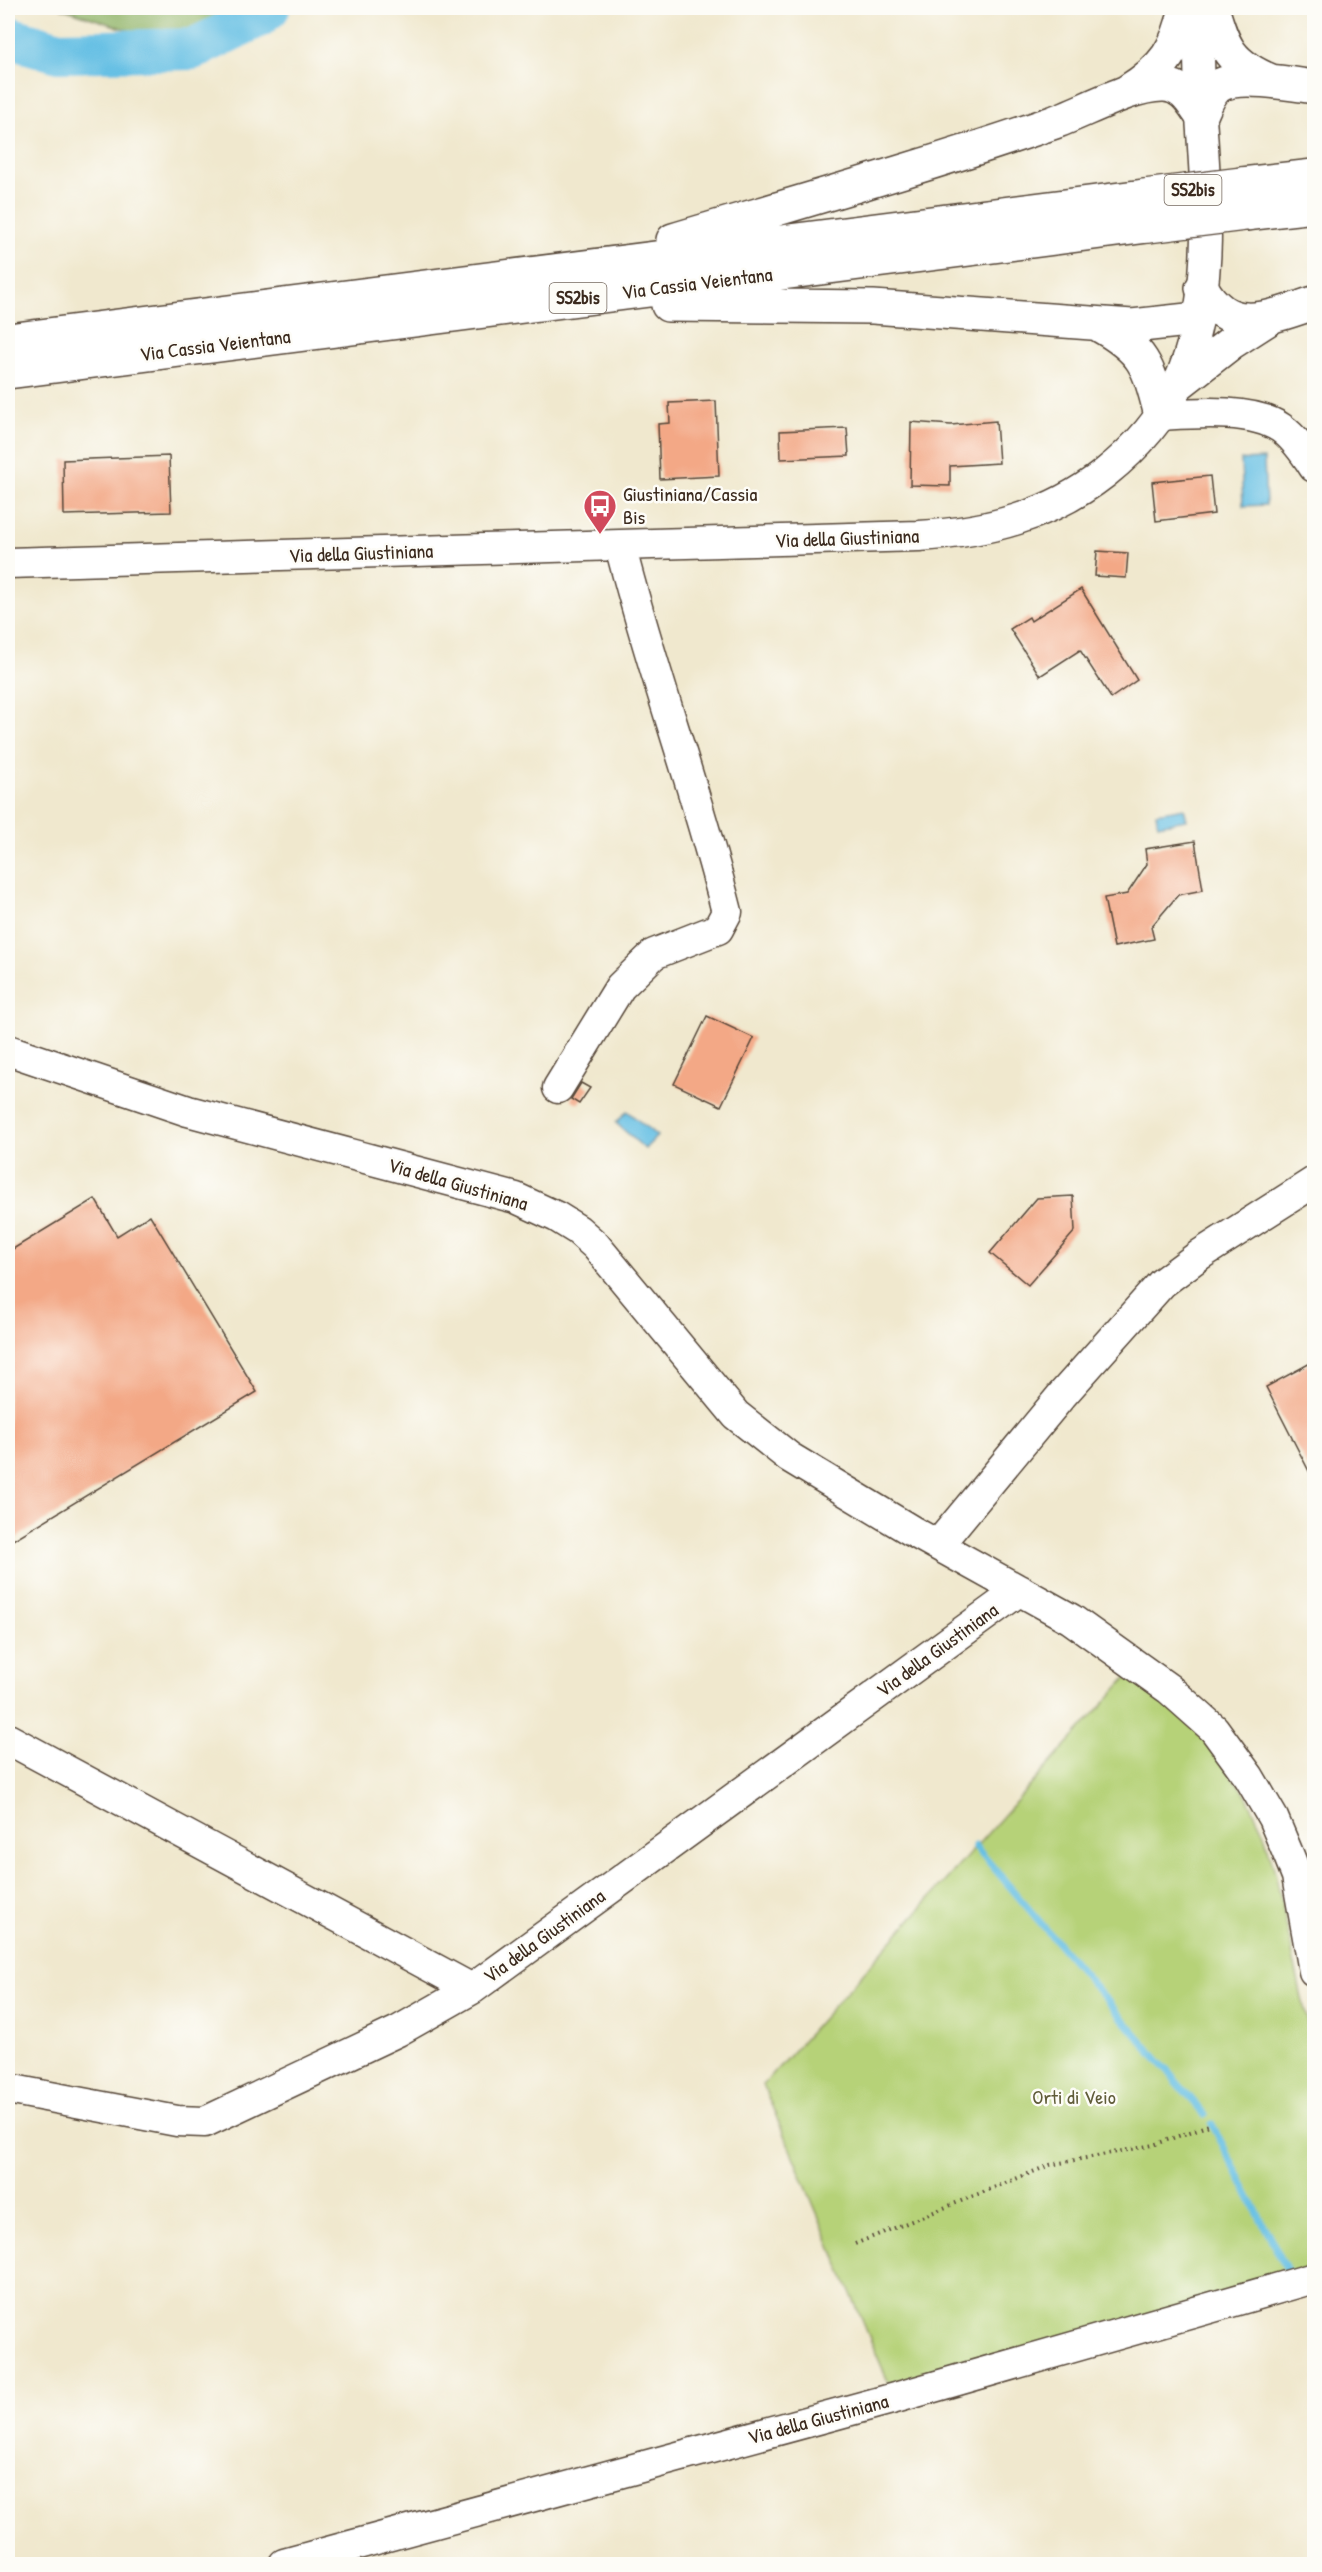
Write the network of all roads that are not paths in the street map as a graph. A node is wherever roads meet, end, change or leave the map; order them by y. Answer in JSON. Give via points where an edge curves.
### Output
{"nodes":[{"id":1,"x":1186,"y":8,"type":"edge"},
{"id":2,"x":1198,"y":8,"type":"edge"},
{"id":3,"x":1212,"y":8,"type":"edge"},
{"id":4,"x":1273,"y":81,"type":"junction"},
{"id":5,"x":1314,"y":87,"type":"edge"},
{"id":6,"x":1125,"y":94,"type":"junction"},
{"id":7,"x":1201,"y":115,"type":"junction"},
{"id":8,"x":1314,"y":176,"type":"edge"},
{"id":9,"x":1244,"y":199,"type":"junction"},
{"id":10,"x":1314,"y":206,"type":"edge"},
{"id":11,"x":1146,"y":211,"type":"junction"},
{"id":12,"x":586,"y":267,"type":"junction"},
{"id":13,"x":561,"y":300,"type":"junction"},
{"id":14,"x":1199,"y":303,"type":"junction"},
{"id":15,"x":1314,"y":303,"type":"edge"},
{"id":16,"x":1274,"y":316,"type":"junction"},
{"id":17,"x":1097,"y":325,"type":"junction"},
{"id":18,"x":8,"y":340,"type":"edge"},
{"id":19,"x":8,"y":372,"type":"edge"},
{"id":20,"x":1178,"y":384,"type":"junction"},
{"id":21,"x":1161,"y":415,"type":"junction"},
{"id":22,"x":1314,"y":467,"type":"edge"},
{"id":23,"x":620,"y":545,"type":"junction"},
{"id":24,"x":8,"y":563,"type":"edge"},
{"id":25,"x":8,"y":1050,"type":"edge"},
{"id":26,"x":558,"y":1088,"type":"dead end"},
{"id":27,"x":1314,"y":1182,"type":"edge"},
{"id":28,"x":938,"y":1545,"type":"junction"},
{"id":29,"x":1020,"y":1590,"type":"junction"},
{"id":30,"x":8,"y":1739,"type":"edge"},
{"id":31,"x":1314,"y":1971,"type":"edge"},
{"id":32,"x":472,"y":1989,"type":"junction"},
{"id":33,"x":8,"y":2089,"type":"edge"},
{"id":34,"x":1314,"y":2278,"type":"edge"},
{"id":35,"x":323,"y":2560,"type":"edge"},
{"id":36,"x":284,"y":2565,"type":"edge"}],
"edges":[{"from":1,"to":6,"type":"highway","via":[[1178,41],[1168,57]]},
{"from":2,"to":7,"type":"street","name":"Via della Giustiniana"},
{"from":3,"to":4,"type":"highway","via":[[1230,55],[1242,66]]},
{"from":4,"to":5,"type":"highway"},
{"from":4,"to":7,"type":"highway","via":[[1232,81],[1220,85]]},
{"from":6,"to":7,"type":"highway","via":[[1157,85],[1173,87],[1186,94]]},
{"from":6,"to":12,"type":"highway","via":[[1052,123]]},
{"from":7,"to":14,"type":"street","name":"Via della Giustiniana","via":[[1205,196]]},
{"from":8,"to":9,"type":"highway","name":"Via Cassia Veientana","number":"SS2bis"},
{"from":9,"to":10,"type":"highway","name":"Via Cassia Veientana","number":"SS2bis"},
{"from":9,"to":11,"type":"highway","name":"Via Cassia Veientana","number":"SS2bis","bridge":true},
{"from":11,"to":12,"type":"highway","name":"Via Cassia Veientana","number":"SS2bis"},
{"from":11,"to":13,"type":"highway","name":"Via Cassia Veientana","number":"SS2bis"},
{"from":12,"to":18,"type":"highway","name":"Via Cassia Veientana","number":"SS2bis"},
{"from":13,"to":17,"type":"highway","via":[[643,305],[873,307]]},
{"from":13,"to":19,"type":"highway","name":"Via Cassia Veientana","number":"SS2bis"},
{"from":14,"to":16,"type":"highway","via":[[1214,306],[1230,317]]},
{"from":14,"to":17,"type":"highway","via":[[1143,326]]},
{"from":14,"to":20,"type":"street","name":"Via della Giustiniana"},
{"from":15,"to":16,"type":"highway"},
{"from":16,"to":20,"type":"highway","via":[[1232,342]]},
{"from":17,"to":21,"type":"highway","via":[[1120,337],[1139,354],[1149,372]]},
{"from":20,"to":21,"type":"street","name":"Via della Giustiniana"},
{"from":21,"to":22,"type":"street","via":[[1192,413],[1261,419],[1288,434]]},
{"from":21,"to":23,"type":"street","name":"Via della Giustiniana","via":[[1132,450],[1084,488],[1043,511],[988,528],[919,536]]},
{"from":23,"to":24,"type":"street","name":"Via della Giustiniana"},
{"from":23,"to":26,"type":"street","via":[[727,912],[718,929],[654,954],[620,987]]},
{"from":25,"to":28,"type":"street","name":"Via della Giustiniana","via":[[188,1111],[516,1198],[557,1217],[596,1246],[736,1415],[789,1457]]},
{"from":27,"to":28,"type":"street","via":[[1162,1283],[1062,1395]]},
{"from":28,"to":29,"type":"street","name":"Via della Giustiniana"},
{"from":29,"to":31,"type":"street","name":"Via della Giustiniana","via":[[1071,1619],[1144,1670],[1214,1729],[1249,1777],[1289,1856],[1297,1876]]},
{"from":29,"to":32,"type":"street","name":"Via della Giustiniana"},
{"from":30,"to":32,"type":"street"},
{"from":32,"to":33,"type":"street","name":"Via della Giustiniana","via":[[398,2031],[205,2122],[177,2121]]},
{"from":34,"to":35,"type":"street","name":"Via della Giustiniana"},
{"from":35,"to":36,"type":"street","name":"Via della Giustiniana"}]}
